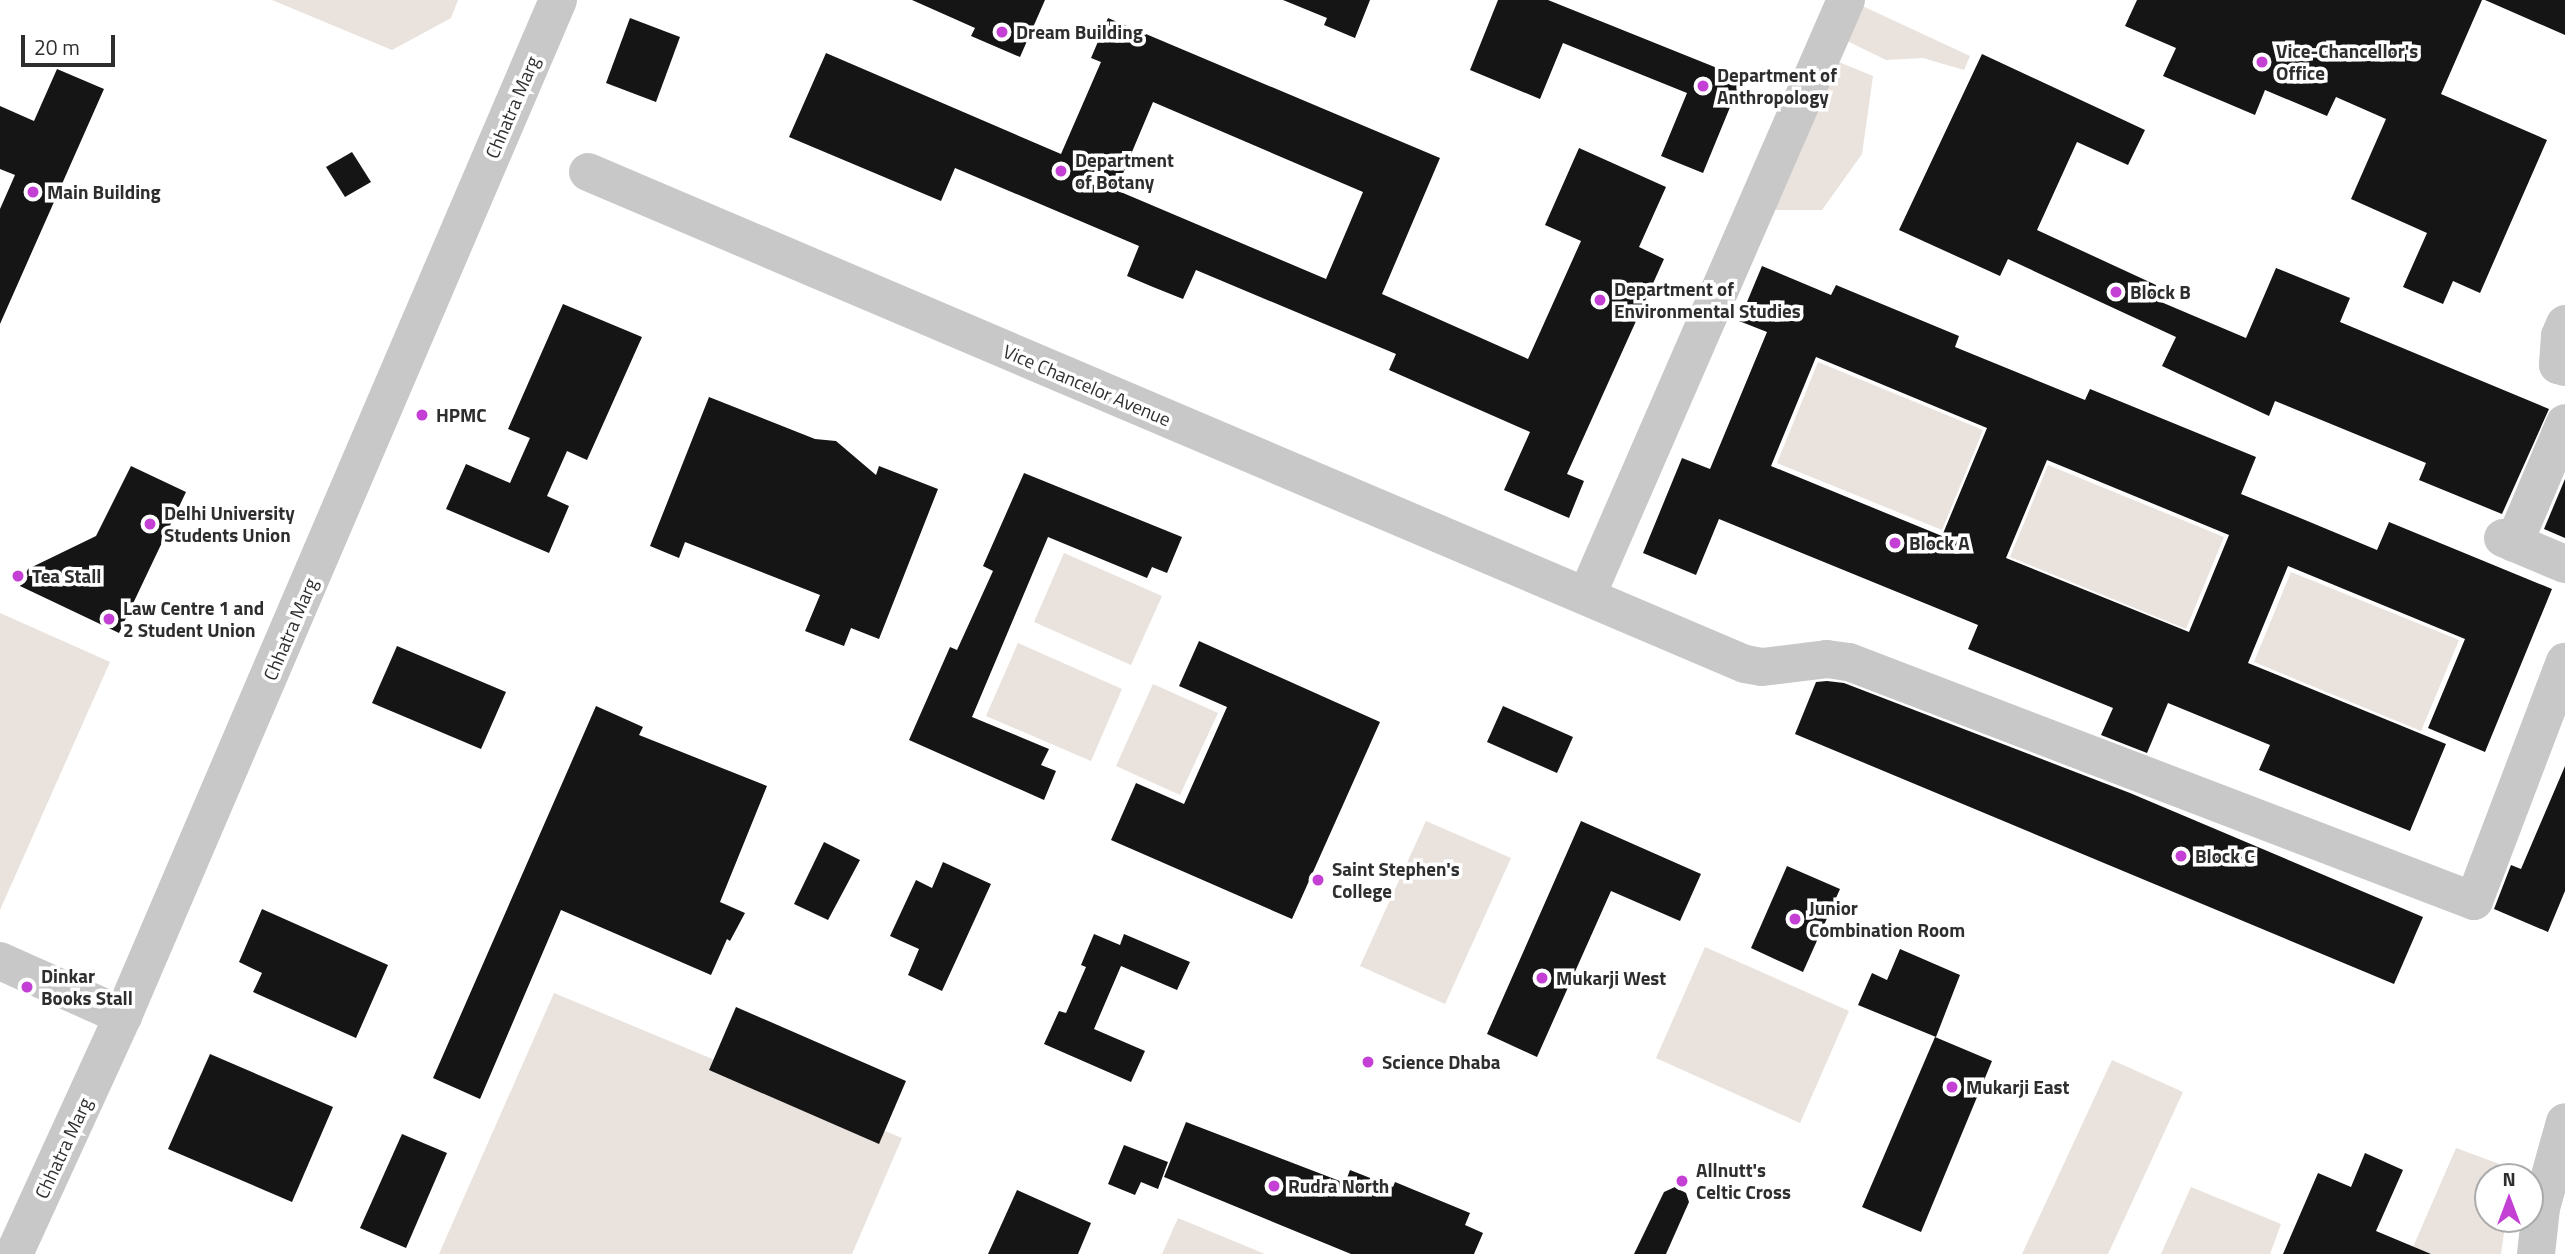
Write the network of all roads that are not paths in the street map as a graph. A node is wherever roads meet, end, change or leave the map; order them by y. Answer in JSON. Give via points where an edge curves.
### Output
{"nodes":[{"id":1,"x":558,"y":0,"type":"edge"},
{"id":2,"x":1846,"y":0,"type":"edge"},
{"id":3,"x":588,"y":172,"type":"dead end"},
{"id":4,"x":2565,"y":324,"type":"edge"},
{"id":5,"x":2565,"y":368,"type":"edge"},
{"id":6,"x":2565,"y":423,"type":"edge"},
{"id":7,"x":2565,"y":564,"type":"edge"},
{"id":8,"x":1587,"y":595,"type":"junction"},
{"id":9,"x":2565,"y":662,"type":"edge"},
{"id":10,"x":0,"y":961,"type":"edge"},
{"id":11,"x":123,"y":1016,"type":"junction"},
{"id":12,"x":2565,"y":1122,"type":"edge"},
{"id":13,"x":15,"y":1254,"type":"edge"},
{"id":14,"x":2536,"y":1254,"type":"edge"}],
"edges":[{"from":1,"to":11,"type":"street","name":"Chhatra Marg"},
{"from":2,"to":8,"type":"street"},
{"from":3,"to":8,"type":"street","name":"Vice Chancelor Avenue"},
{"from":4,"to":5,"type":"street","via":[[2558,365]]},
{"from":6,"to":7,"type":"street","via":[[2509,540]]},
{"from":8,"to":9,"type":"street","name":"Vice Chancelor Avenue","via":[[1745,664],[1849,662],[2474,901]]},
{"from":10,"to":11,"type":"street"},
{"from":11,"to":13,"type":"street","name":"Chhatra Marg"},
{"from":12,"to":14,"type":"street","via":[[2541,1208]]}]}
